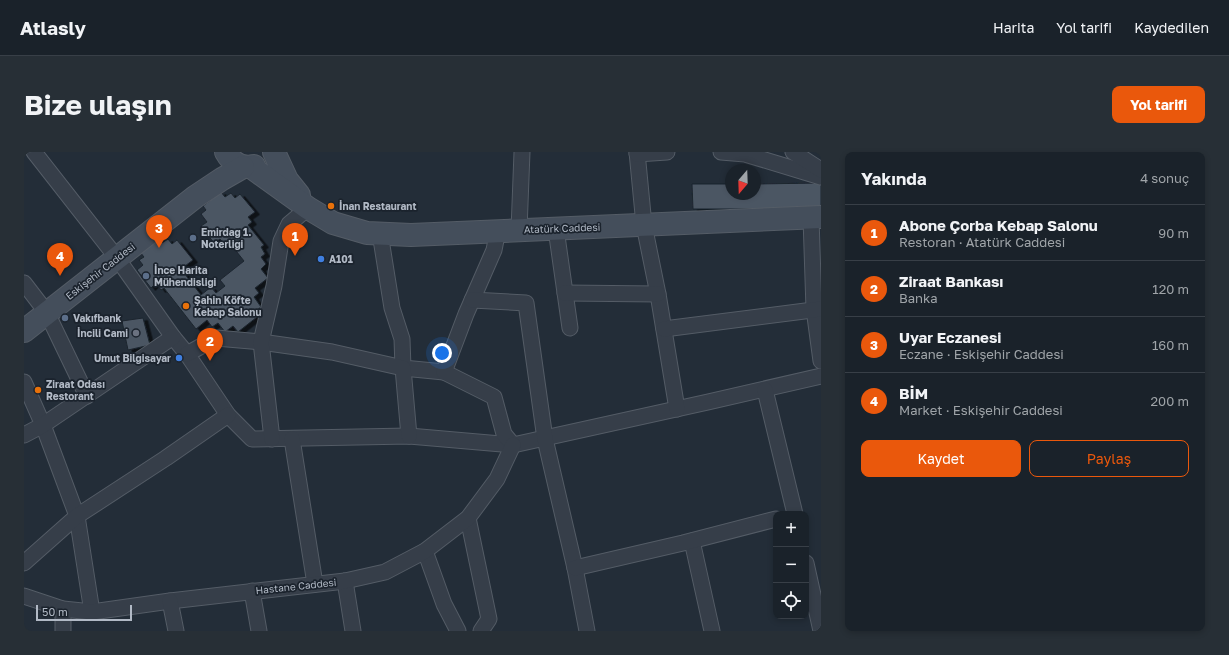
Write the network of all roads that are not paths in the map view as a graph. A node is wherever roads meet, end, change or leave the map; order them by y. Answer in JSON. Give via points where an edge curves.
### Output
{"nodes":[{"id":1,"x":34,"y":152,"type":"edge"},
{"id":2,"x":221,"y":152,"type":"edge"},
{"id":3,"x":226,"y":152,"type":"edge"},
{"id":4,"x":271,"y":152,"type":"edge"},
{"id":5,"x":274,"y":152,"type":"edge"},
{"id":6,"x":522,"y":152,"type":"edge"},
{"id":7,"x":667,"y":152,"type":"edge"},
{"id":8,"x":721,"y":152,"type":"edge"},
{"id":9,"x":793,"y":152,"type":"edge"},
{"id":10,"x":637,"y":153,"type":"edge"},
{"id":11,"x":247,"y":167,"type":"junction"},
{"id":12,"x":821,"y":170,"type":"edge"},
{"id":13,"x":821,"y":176,"type":"edge"},
{"id":14,"x":195,"y":197,"type":"junction"},
{"id":15,"x":308,"y":208,"type":"junction"},
{"id":16,"x":816,"y":218,"type":"edge"},
{"id":17,"x":644,"y":225,"type":"junction"},
{"id":18,"x":556,"y":229,"type":"junction"},
{"id":19,"x":509,"y":230,"type":"junction"},
{"id":20,"x":380,"y":233,"type":"junction"},
{"id":21,"x":117,"y":258,"type":"junction"},
{"id":22,"x":24,"y":283,"type":"edge"},
{"id":23,"x":565,"y":293,"type":"junction"},
{"id":24,"x":658,"y":294,"type":"junction"},
{"id":25,"x":472,"y":300,"type":"junction"},
{"id":26,"x":818,"y":309,"type":"edge"},
{"id":27,"x":46,"y":313,"type":"junction"},
{"id":28,"x":570,"y":328,"type":"dead end"},
{"id":29,"x":664,"y":329,"type":"junction"},
{"id":30,"x":24,"y":331,"type":"edge"},
{"id":31,"x":173,"y":337,"type":"junction"},
{"id":32,"x":261,"y":342,"type":"junction"},
{"id":33,"x":187,"y":354,"type":"junction"},
{"id":34,"x":821,"y":361,"type":"edge"},
{"id":35,"x":403,"y":368,"type":"junction"},
{"id":36,"x":444,"y":372,"type":"junction"},
{"id":37,"x":821,"y":376,"type":"edge"},
{"id":38,"x":24,"y":382,"type":"edge"},
{"id":39,"x":765,"y":390,"type":"junction"},
{"id":40,"x":87,"y":396,"type":"junction"},
{"id":41,"x":677,"y":409,"type":"junction"},
{"id":42,"x":228,"y":414,"type":"junction"},
{"id":43,"x":43,"y":425,"type":"junction"},
{"id":44,"x":24,"y":435,"type":"edge"},
{"id":45,"x":409,"y":436,"type":"junction"},
{"id":46,"x":272,"y":438,"type":"junction"},
{"id":47,"x":292,"y":439,"type":"junction"},
{"id":48,"x":545,"y":439,"type":"junction"},
{"id":49,"x":513,"y":445,"type":"junction"},
{"id":50,"x":794,"y":511,"type":"edge"},
{"id":51,"x":77,"y":516,"type":"junction"},
{"id":52,"x":468,"y":518,"type":"junction"},
{"id":53,"x":773,"y":520,"type":"edge"},
{"id":54,"x":692,"y":541,"type":"junction"},
{"id":55,"x":425,"y":551,"type":"junction"},
{"id":56,"x":24,"y":563,"type":"edge"},
{"id":57,"x":575,"y":568,"type":"junction"},
{"id":58,"x":809,"y":577,"type":"edge"},
{"id":59,"x":345,"y":581,"type":"junction"},
{"id":60,"x":315,"y":584,"type":"junction"},
{"id":61,"x":24,"y":590,"type":"edge"},
{"id":62,"x":252,"y":591,"type":"junction"},
{"id":63,"x":24,"y":597,"type":"edge"},
{"id":64,"x":170,"y":601,"type":"junction"},
{"id":65,"x":63,"y":609,"type":"junction"},
{"id":66,"x":92,"y":612,"type":"junction"},
{"id":67,"x":63,"y":631,"type":"edge"},
{"id":68,"x":176,"y":631,"type":"edge"},
{"id":69,"x":259,"y":631,"type":"edge"},
{"id":70,"x":353,"y":631,"type":"edge"},
{"id":71,"x":458,"y":631,"type":"edge"},
{"id":72,"x":481,"y":631,"type":"edge"},
{"id":73,"x":587,"y":631,"type":"edge"},
{"id":74,"x":712,"y":631,"type":"edge"},
{"id":75,"x":821,"y":631,"type":"edge"}],
"edges":[{"from":1,"to":21,"type":"street"},
{"from":2,"to":14,"type":"main road","name":"Eskişehir Caddesi"},
{"from":3,"to":11,"type":"main road","name":"Atatürk Caddesi","via":[[236,164]]},
{"from":4,"to":11,"type":"main road","name":"Eskişehir Caddesi","via":[[265,161]]},
{"from":5,"to":15,"type":"main road","name":"Atatürk Caddesi","via":[[287,180]]},
{"from":6,"to":19,"type":"street"},
{"from":7,"to":10,"type":"street"},
{"from":8,"to":13,"type":"street","via":[[745,154]]},
{"from":9,"to":12,"type":"street"},
{"from":10,"to":17,"type":"street"},
{"from":11,"to":14,"type":"main road","name":"Eskişehir Caddesi","via":[[222,179]]},
{"from":11,"to":15,"type":"main road","name":"Atatürk Caddesi"},
{"from":14,"to":21,"type":"main road","name":"Eskişehir Caddesi"},
{"from":15,"to":20,"type":"main road","name":"Atatürk Caddesi","via":[[333,223],[367,233]]},
{"from":15,"to":32,"type":"street","via":[[289,224],[281,241]]},
{"from":16,"to":17,"type":"main road","name":"Atatürk Caddesi"},
{"from":16,"to":26,"type":"street"},
{"from":17,"to":18,"type":"main road","name":"Atatürk Caddesi"},
{"from":17,"to":24,"type":"street"},
{"from":18,"to":19,"type":"main road","name":"Atatürk Caddesi"},
{"from":18,"to":23,"type":"street"},
{"from":19,"to":20,"type":"main road","name":"Atatürk Caddesi"},
{"from":19,"to":25,"type":"street","via":[[494,250]]},
{"from":20,"to":35,"type":"street","via":[[392,308],[402,340]]},
{"from":21,"to":27,"type":"main road","name":"Eskişehir Caddesi"},
{"from":21,"to":31,"type":"street"},
{"from":22,"to":27,"type":"street"},
{"from":23,"to":24,"type":"street"},
{"from":23,"to":28,"type":"street"},
{"from":24,"to":29,"type":"street"},
{"from":25,"to":36,"type":"street"},
{"from":25,"to":48,"type":"street","via":[[526,303]]},
{"from":26,"to":29,"type":"street"},
{"from":26,"to":34,"type":"street"},
{"from":27,"to":30,"type":"main road","name":"Eskişehir Caddesi"},
{"from":27,"to":40,"type":"street"},
{"from":29,"to":41,"type":"street"},
{"from":31,"to":33,"type":"street"},
{"from":31,"to":40,"type":"street"},
{"from":32,"to":33,"type":"street","via":[[216,338]]},
{"from":32,"to":35,"type":"street","via":[[332,352]]},
{"from":32,"to":46,"type":"street"},
{"from":33,"to":42,"type":"street"},
{"from":35,"to":36,"type":"street"},
{"from":35,"to":45,"type":"street"},
{"from":36,"to":49,"type":"street","via":[[494,396],[504,434]]},
{"from":37,"to":39,"type":"street"},
{"from":38,"to":43,"type":"street"},
{"from":39,"to":41,"type":"street"},
{"from":39,"to":50,"type":"street"},
{"from":40,"to":43,"type":"street"},
{"from":41,"to":48,"type":"street"},
{"from":42,"to":46,"type":"street","via":[[252,439]]},
{"from":42,"to":51,"type":"street"},
{"from":43,"to":44,"type":"street"},
{"from":43,"to":51,"type":"street"},
{"from":45,"to":47,"type":"street"},
{"from":45,"to":49,"type":"street"},
{"from":46,"to":47,"type":"street"},
{"from":47,"to":60,"type":"street"},
{"from":48,"to":49,"type":"street"},
{"from":48,"to":57,"type":"street"},
{"from":49,"to":52,"type":"street","name":"Hastane Caddesi","via":[[497,479]]},
{"from":51,"to":56,"type":"street"},
{"from":51,"to":66,"type":"street"},
{"from":52,"to":55,"type":"street","name":"Hastane Caddesi"},
{"from":52,"to":72,"type":"street","via":[[489,619]]},
{"from":53,"to":54,"type":"street"},
{"from":54,"to":57,"type":"street"},
{"from":54,"to":74,"type":"street"},
{"from":55,"to":59,"type":"street","name":"Hastane Caddesi","via":[[385,572]]},
{"from":55,"to":71,"type":"street","via":[[444,604]]},
{"from":57,"to":73,"type":"street"},
{"from":58,"to":75,"type":"street"},
{"from":59,"to":60,"type":"street","name":"Hastane Caddesi"},
{"from":59,"to":70,"type":"street"},
{"from":60,"to":62,"type":"street","name":"Hastane Caddesi"},
{"from":61,"to":63,"type":"street"},
{"from":62,"to":64,"type":"street","name":"Hastane Caddesi"},
{"from":62,"to":69,"type":"street"},
{"from":63,"to":65,"type":"street","name":"Hastane Caddesi"},
{"from":64,"to":66,"type":"street","name":"Hastane Caddesi"},
{"from":64,"to":68,"type":"street"},
{"from":65,"to":66,"type":"street","name":"Hastane Caddesi"},
{"from":65,"to":67,"type":"street"}]}
